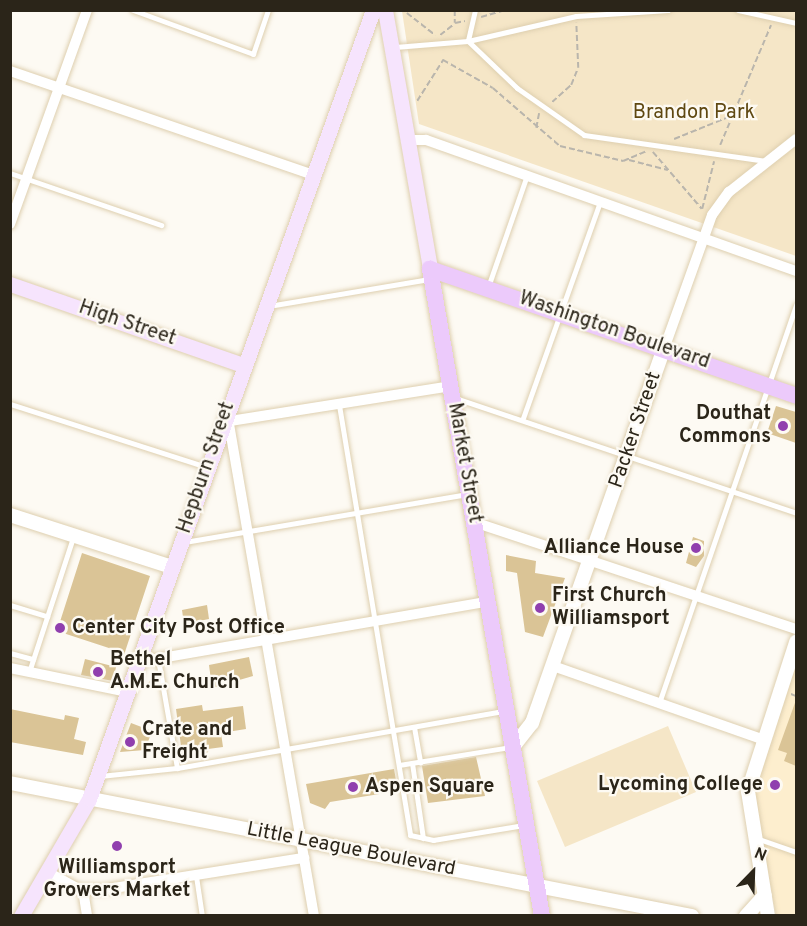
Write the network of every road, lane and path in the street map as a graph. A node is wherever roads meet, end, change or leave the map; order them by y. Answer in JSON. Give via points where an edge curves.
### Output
{"nodes":[{"id":1,"x":87,"y":10,"type":"edge"},
{"id":2,"x":133,"y":10,"type":"edge"},
{"id":3,"x":268,"y":10,"type":"edge"},
{"id":4,"x":373,"y":10,"type":"edge"},
{"id":5,"x":385,"y":10,"type":"edge"},
{"id":6,"x":475,"y":10,"type":"edge"},
{"id":7,"x":668,"y":10,"type":"edge"},
{"id":8,"x":738,"y":10,"type":"edge"},
{"id":9,"x":407,"y":13,"type":"dead end"},
{"id":10,"x":576,"y":16,"type":"junction"},
{"id":11,"x":774,"y":18,"type":"junction"},
{"id":12,"x":796,"y":23,"type":"edge"},
{"id":13,"x":455,"y":24,"type":"dead end"},
{"id":14,"x":468,"y":41,"type":"junction"},
{"id":15,"x":393,"y":47,"type":"junction"},
{"id":16,"x":10,"y":71,"type":"edge"},
{"id":17,"x":60,"y":88,"type":"junction"},
{"id":18,"x":417,"y":101,"type":"dead end"},
{"id":19,"x":545,"y":108,"type":"junction"},
{"id":20,"x":731,"y":115,"type":"junction"},
{"id":21,"x":536,"y":128,"type":"junction"},
{"id":22,"x":408,"y":140,"type":"junction"},
{"id":23,"x":796,"y":140,"type":"edge"},
{"id":24,"x":652,"y":148,"type":"junction"},
{"id":25,"x":662,"y":149,"type":"junction"},
{"id":26,"x":716,"y":156,"type":"junction"},
{"id":27,"x":628,"y":160,"type":"junction"},
{"id":28,"x":768,"y":162,"type":"junction"},
{"id":29,"x":670,"y":171,"type":"junction"},
{"id":30,"x":10,"y":173,"type":"edge"},
{"id":31,"x":310,"y":174,"type":"junction"},
{"id":32,"x":527,"y":175,"type":"junction"},
{"id":33,"x":27,"y":178,"type":"junction"},
{"id":34,"x":600,"y":201,"type":"junction"},
{"id":35,"x":702,"y":209,"type":"junction"},
{"id":36,"x":699,"y":219,"type":"dead end"},
{"id":37,"x":10,"y":225,"type":"edge"},
{"id":38,"x":160,"y":225,"type":"dead end"},
{"id":39,"x":703,"y":238,"type":"junction"},
{"id":40,"x":796,"y":271,"type":"edge"},
{"id":41,"x":431,"y":274,"type":"junction"},
{"id":42,"x":10,"y":284,"type":"edge"},
{"id":43,"x":488,"y":286,"type":"junction"},
{"id":44,"x":263,"y":306,"type":"junction"},
{"id":45,"x":796,"y":306,"type":"edge"},
{"id":46,"x":561,"y":312,"type":"junction"},
{"id":47,"x":664,"y":349,"type":"junction"},
{"id":48,"x":243,"y":365,"type":"junction"},
{"id":49,"x":769,"y":386,"type":"junction"},
{"id":50,"x":452,"y":392,"type":"junction"},
{"id":51,"x":796,"y":396,"type":"edge"},
{"id":52,"x":10,"y":404,"type":"edge"},
{"id":53,"x":339,"y":405,"type":"junction"},
{"id":54,"x":523,"y":418,"type":"junction"},
{"id":55,"x":227,"y":423,"type":"junction"},
{"id":56,"x":627,"y":454,"type":"junction"},
{"id":57,"x":208,"y":467,"type":"junction"},
{"id":58,"x":733,"y":491,"type":"junction"},
{"id":59,"x":469,"y":494,"type":"junction"},
{"id":60,"x":356,"y":513,"type":"junction"},
{"id":61,"x":796,"y":513,"type":"edge"},
{"id":62,"x":10,"y":515,"type":"edge"},
{"id":63,"x":474,"y":522,"type":"junction"},
{"id":64,"x":248,"y":531,"type":"junction"},
{"id":65,"x":74,"y":535,"type":"junction"},
{"id":66,"x":181,"y":543,"type":"junction"},
{"id":67,"x":592,"y":558,"type":"junction"},
{"id":68,"x":172,"y":567,"type":"junction"},
{"id":69,"x":696,"y":595,"type":"junction"},
{"id":70,"x":487,"y":602,"type":"junction"},
{"id":71,"x":10,"y":605,"type":"edge"},
{"id":72,"x":47,"y":616,"type":"junction"},
{"id":73,"x":374,"y":621,"type":"junction"},
{"id":74,"x":796,"y":629,"type":"edge"},
{"id":75,"x":266,"y":640,"type":"junction"},
{"id":76,"x":796,"y":642,"type":"edge"},
{"id":77,"x":10,"y":653,"type":"edge"},
{"id":78,"x":33,"y":659,"type":"junction"},
{"id":79,"x":158,"y":659,"type":"junction"},
{"id":80,"x":138,"y":662,"type":"junction"},
{"id":81,"x":553,"y":666,"type":"junction"},
{"id":82,"x":10,"y":668,"type":"edge"},
{"id":83,"x":29,"y":672,"type":"junction"},
{"id":84,"x":127,"y":692,"type":"junction"},
{"id":85,"x":790,"y":694,"type":"dead end"},
{"id":86,"x":796,"y":696,"type":"edge"},
{"id":87,"x":658,"y":703,"type":"junction"},
{"id":88,"x":506,"y":710,"type":"junction"},
{"id":89,"x":414,"y":726,"type":"junction"},
{"id":90,"x":394,"y":730,"type":"junction"},
{"id":91,"x":762,"y":739,"type":"junction"},
{"id":92,"x":513,"y":747,"type":"junction"},
{"id":93,"x":285,"y":749,"type":"junction"},
{"id":94,"x":420,"y":762,"type":"junction"},
{"id":95,"x":412,"y":763,"type":"junction"},
{"id":96,"x":399,"y":765,"type":"junction"},
{"id":97,"x":177,"y":768,"type":"junction"},
{"id":98,"x":97,"y":775,"type":"junction"},
{"id":99,"x":10,"y":783,"type":"edge"},
{"id":100,"x":89,"y":799,"type":"junction"},
{"id":101,"x":526,"y":825,"type":"junction"},
{"id":102,"x":755,"y":837,"type":"junction"},
{"id":103,"x":423,"y":838,"type":"junction"},
{"id":104,"x":301,"y":840,"type":"junction"},
{"id":105,"x":796,"y":852,"type":"edge"},
{"id":106,"x":304,"y":858,"type":"junction"},
{"id":107,"x":46,"y":871,"type":"junction"},
{"id":108,"x":196,"y":874,"type":"junction"},
{"id":109,"x":536,"y":885,"type":"junction"},
{"id":110,"x":83,"y":890,"type":"junction"},
{"id":111,"x":765,"y":895,"type":"junction"},
{"id":112,"x":21,"y":915,"type":"edge"},
{"id":113,"x":87,"y":915,"type":"edge"},
{"id":114,"x":202,"y":915,"type":"edge"},
{"id":115,"x":314,"y":915,"type":"edge"},
{"id":116,"x":542,"y":915,"type":"edge"},
{"id":117,"x":692,"y":915,"type":"edge"},
{"id":118,"x":746,"y":915,"type":"edge"},
{"id":119,"x":768,"y":915,"type":"edge"}],
"edges":[{"from":1,"to":17,"type":"street"},
{"from":2,"to":3,"type":"lane","via":[[254,54]]},
{"from":4,"to":31,"type":"main road","name":"Hepburn Street"},
{"from":5,"to":15,"type":"main road","name":"Market Street"},
{"from":6,"to":14,"type":"lane"},
{"from":7,"to":10,"type":"lane"},
{"from":8,"to":11,"type":"lane"},
{"from":9,"to":13,"type":"path","via":[[437,36]]},
{"from":10,"to":14,"type":"lane"},
{"from":10,"to":19,"type":"path","via":[[578,68],[571,85]]},
{"from":11,"to":12,"type":"lane"},
{"from":11,"to":20,"type":"path"},
{"from":14,"to":15,"type":"lane"},
{"from":14,"to":19,"type":"lane"},
{"from":15,"to":22,"type":"main road","name":"Market Street"},
{"from":16,"to":17,"type":"street"},
{"from":17,"to":31,"type":"street"},
{"from":17,"to":33,"type":"street"},
{"from":18,"to":21,"type":"path","via":[[443,60],[493,88]]},
{"from":19,"to":21,"type":"path"},
{"from":19,"to":24,"type":"lane","via":[[584,135]]},
{"from":20,"to":25,"type":"path"},
{"from":20,"to":26,"type":"path"},
{"from":21,"to":27,"type":"path","via":[[560,146],[597,159]]},
{"from":22,"to":32,"type":"street","via":[[426,140]]},
{"from":22,"to":41,"type":"main road","name":"Market Street"},
{"from":23,"to":28,"type":"street","name":"Packer Street"},
{"from":24,"to":25,"type":"lane"},
{"from":24,"to":27,"type":"path"},
{"from":24,"to":29,"type":"path","via":[[653,156]]},
{"from":25,"to":26,"type":"lane"},
{"from":26,"to":28,"type":"lane"},
{"from":26,"to":35,"type":"path"},
{"from":27,"to":29,"type":"path"},
{"from":28,"to":39,"type":"street","name":"Packer Street","via":[[729,192]]},
{"from":29,"to":35,"type":"path"},
{"from":30,"to":33,"type":"lane"},
{"from":31,"to":44,"type":"main road","name":"Hepburn Street"},
{"from":32,"to":34,"type":"street"},
{"from":32,"to":43,"type":"lane"},
{"from":33,"to":37,"type":"street"},
{"from":33,"to":38,"type":"lane"},
{"from":34,"to":39,"type":"street"},
{"from":34,"to":46,"type":"lane"},
{"from":35,"to":36,"type":"path"},
{"from":39,"to":40,"type":"street"},
{"from":39,"to":47,"type":"street","name":"Packer Street"},
{"from":41,"to":43,"type":"main road","name":"Washington Boulevard"},
{"from":41,"to":44,"type":"lane"},
{"from":41,"to":50,"type":"main road","name":"Market Street"},
{"from":42,"to":48,"type":"main road","name":"High Street"},
{"from":43,"to":46,"type":"main road","name":"Washington Boulevard"},
{"from":44,"to":48,"type":"main road","name":"Hepburn Street"},
{"from":45,"to":49,"type":"lane"},
{"from":46,"to":47,"type":"main road","name":"Washington Boulevard"},
{"from":46,"to":54,"type":"lane"},
{"from":47,"to":49,"type":"main road","name":"Washington Boulevard"},
{"from":47,"to":56,"type":"street","name":"Packer Street"},
{"from":48,"to":55,"type":"main road","name":"Hepburn Street"},
{"from":49,"to":51,"type":"main road","name":"Washington Boulevard"},
{"from":49,"to":58,"type":"lane"},
{"from":50,"to":53,"type":"street"},
{"from":50,"to":54,"type":"lane"},
{"from":50,"to":59,"type":"main road","name":"Market Street"},
{"from":52,"to":57,"type":"lane"},
{"from":53,"to":55,"type":"street"},
{"from":53,"to":60,"type":"lane"},
{"from":54,"to":56,"type":"lane"},
{"from":55,"to":57,"type":"main road","name":"Hepburn Street"},
{"from":55,"to":64,"type":"street"},
{"from":56,"to":58,"type":"lane"},
{"from":56,"to":67,"type":"street","name":"Packer Street"},
{"from":57,"to":66,"type":"main road","name":"Hepburn Street"},
{"from":58,"to":61,"type":"lane"},
{"from":58,"to":69,"type":"lane"},
{"from":59,"to":60,"type":"lane"},
{"from":59,"to":63,"type":"main road","name":"Market Street"},
{"from":60,"to":64,"type":"lane"},
{"from":60,"to":73,"type":"lane"},
{"from":62,"to":65,"type":"street"},
{"from":63,"to":67,"type":"street"},
{"from":63,"to":70,"type":"main road","name":"Market Street"},
{"from":64,"to":66,"type":"lane"},
{"from":64,"to":75,"type":"street"},
{"from":65,"to":68,"type":"street"},
{"from":65,"to":72,"type":"lane"},
{"from":66,"to":68,"type":"main road","name":"Hepburn Street"},
{"from":67,"to":69,"type":"street"},
{"from":67,"to":81,"type":"street","name":"Packer Street"},
{"from":68,"to":80,"type":"main road","name":"Hepburn Street"},
{"from":69,"to":74,"type":"street"},
{"from":69,"to":87,"type":"lane"},
{"from":70,"to":73,"type":"street"},
{"from":70,"to":88,"type":"main road","name":"Market Street"},
{"from":71,"to":72,"type":"lane"},
{"from":72,"to":78,"type":"lane"},
{"from":73,"to":75,"type":"street"},
{"from":73,"to":90,"type":"lane"},
{"from":75,"to":79,"type":"street"},
{"from":75,"to":93,"type":"street"},
{"from":76,"to":91,"type":"street"},
{"from":77,"to":78,"type":"lane"},
{"from":78,"to":83,"type":"lane"},
{"from":79,"to":80,"type":"street"},
{"from":79,"to":97,"type":"lane"},
{"from":80,"to":84,"type":"main road","name":"Hepburn Street"},
{"from":81,"to":87,"type":"street"},
{"from":81,"to":92,"type":"street","name":"Packer Street","via":[[532,723]]},
{"from":82,"to":83,"type":"street"},
{"from":83,"to":84,"type":"street"},
{"from":84,"to":98,"type":"main road","name":"Hepburn Street"},
{"from":85,"to":86,"type":"path"},
{"from":87,"to":91,"type":"street"},
{"from":88,"to":89,"type":"lane"},
{"from":88,"to":92,"type":"main road","name":"Market Street"},
{"from":89,"to":90,"type":"lane"},
{"from":89,"to":94,"type":"lane"},
{"from":90,"to":93,"type":"lane"},
{"from":90,"to":96,"type":"lane"},
{"from":91,"to":102,"type":"street","via":[[748,791]]},
{"from":92,"to":94,"type":"lane"},
{"from":92,"to":101,"type":"main road","name":"Market Street"},
{"from":93,"to":97,"type":"lane"},
{"from":93,"to":104,"type":"street"},
{"from":94,"to":95,"type":"lane"},
{"from":95,"to":96,"type":"lane"},
{"from":95,"to":103,"type":"lane"},
{"from":96,"to":103,"type":"lane","via":[[410,835]]},
{"from":97,"to":98,"type":"lane","via":[[115,778]]},
{"from":98,"to":100,"type":"main road","name":"Hepburn Street"},
{"from":99,"to":100,"type":"street","name":"Little League Boulevard"},
{"from":100,"to":104,"type":"street","name":"Little League Boulevard"},
{"from":100,"to":107,"type":"main road","name":"Hepburn Street"},
{"from":101,"to":103,"type":"lane"},
{"from":101,"to":109,"type":"main road","name":"Market Street"},
{"from":102,"to":105,"type":"lane"},
{"from":102,"to":111,"type":"street"},
{"from":104,"to":106,"type":"street"},
{"from":104,"to":109,"type":"street","name":"Little League Boulevard"},
{"from":106,"to":108,"type":"street"},
{"from":106,"to":115,"type":"street"},
{"from":107,"to":110,"type":"street"},
{"from":107,"to":112,"type":"main road","name":"Hepburn Street"},
{"from":108,"to":110,"type":"street"},
{"from":108,"to":114,"type":"lane"},
{"from":109,"to":116,"type":"main road","name":"Market Street"},
{"from":109,"to":117,"type":"street","name":"Little League Boulevard"},
{"from":110,"to":113,"type":"street"},
{"from":111,"to":118,"type":"street"},
{"from":111,"to":119,"type":"street"}]}
